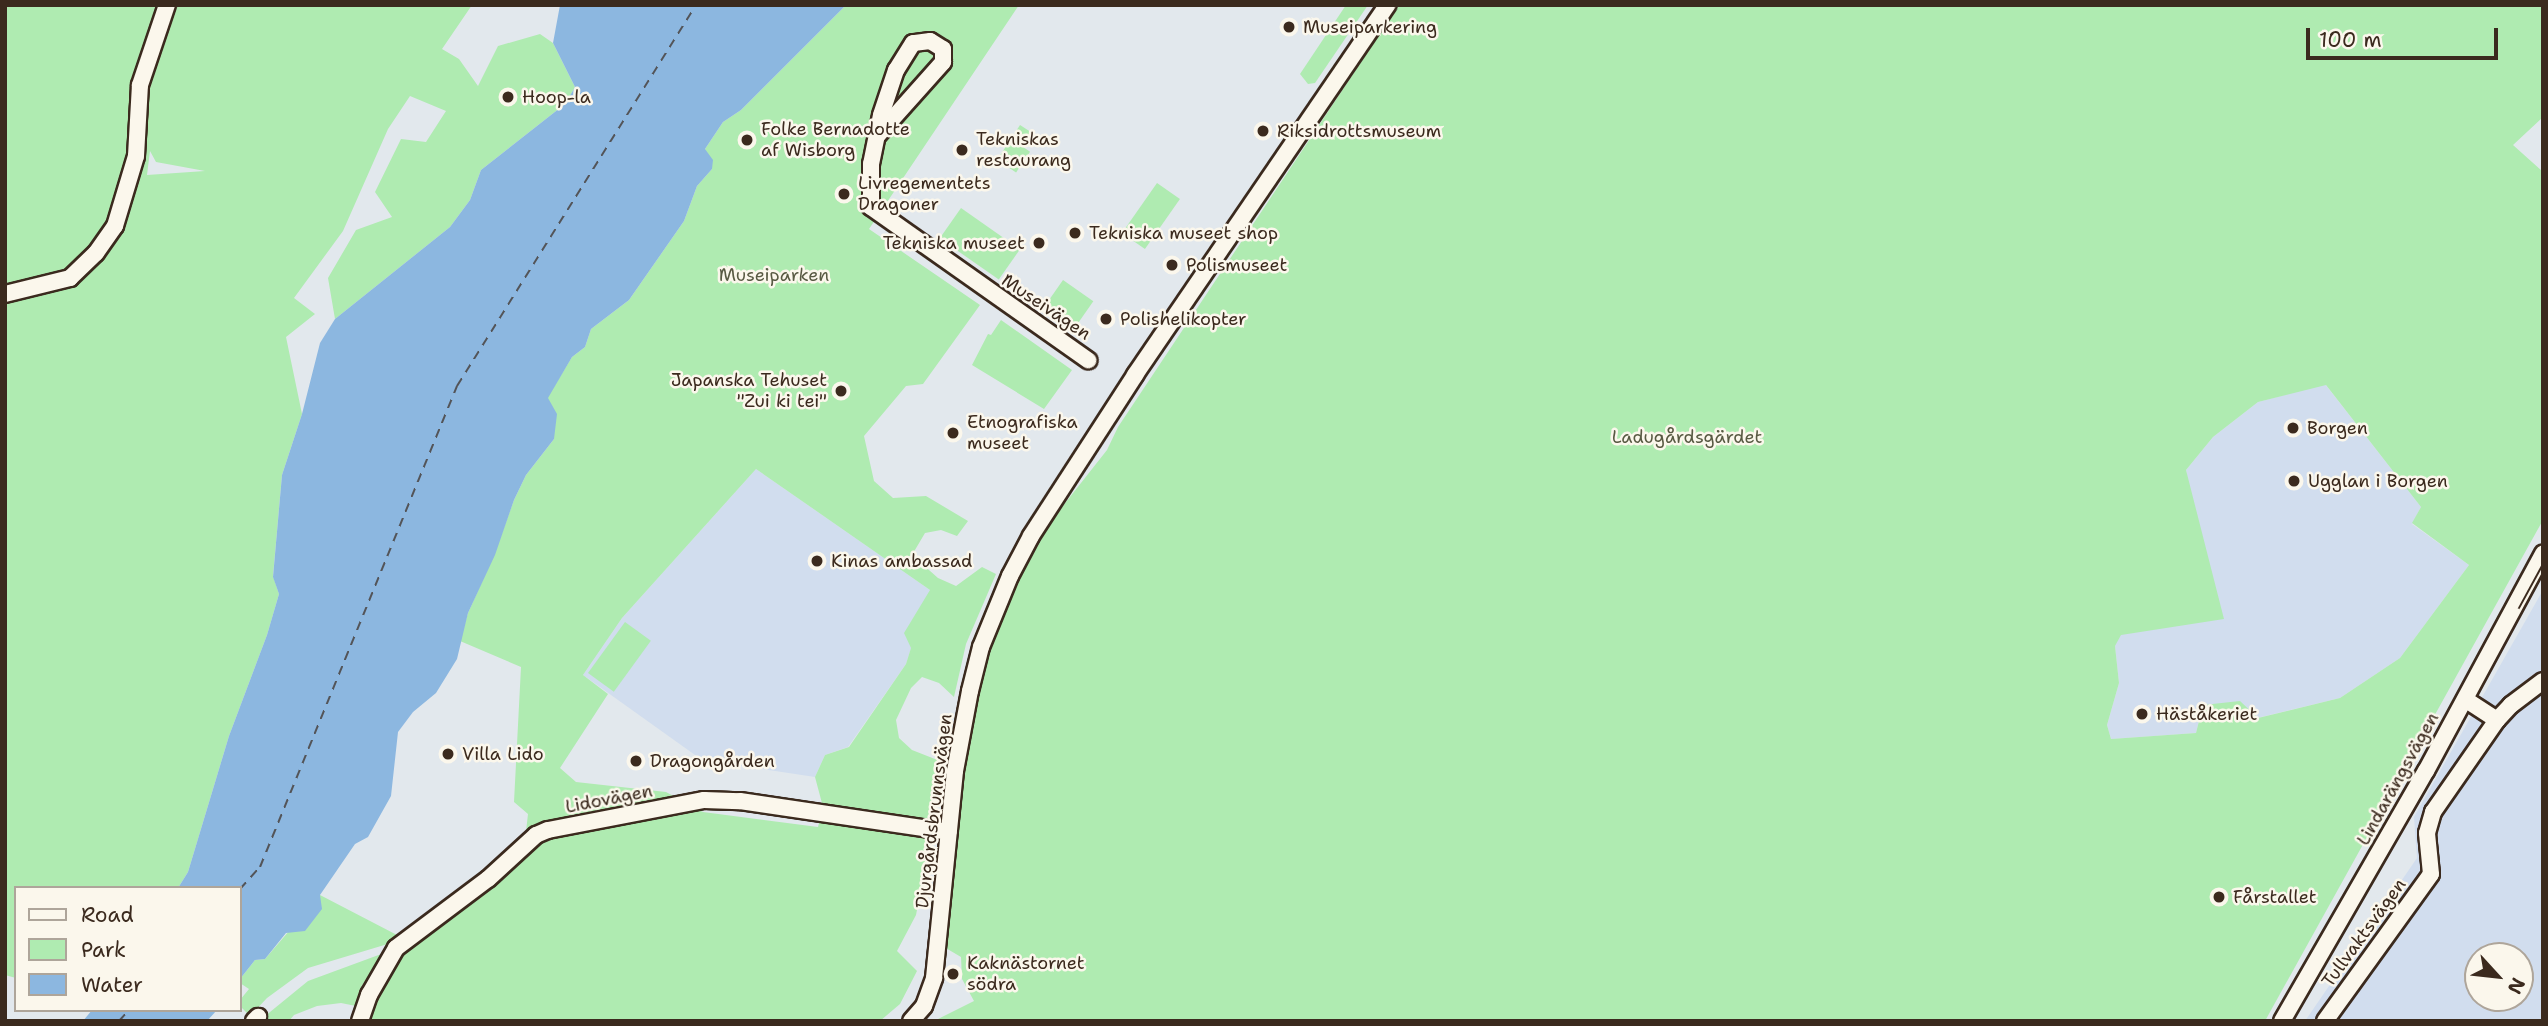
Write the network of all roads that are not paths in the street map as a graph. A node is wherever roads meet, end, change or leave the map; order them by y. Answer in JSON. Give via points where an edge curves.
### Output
{"nodes":[{"id":1,"x":167,"y":5,"type":"edge"},
{"id":2,"x":1387,"y":5,"type":"edge"},
{"id":3,"x":878,"y":135,"type":"junction"},
{"id":4,"x":5,"y":294,"type":"edge"},
{"id":5,"x":1088,"y":360,"type":"dead end"},
{"id":6,"x":2543,"y":554,"type":"edge"},
{"id":7,"x":2543,"y":681,"type":"edge"},
{"id":8,"x":2465,"y":699,"type":"junction"},
{"id":9,"x":2497,"y":720,"type":"junction"},
{"id":10,"x":949,"y":832,"type":"junction"},
{"id":11,"x":360,"y":1021,"type":"edge"},
{"id":12,"x":911,"y":1021,"type":"edge"},
{"id":13,"x":2282,"y":1021,"type":"edge"},
{"id":14,"x":2325,"y":1021,"type":"edge"}],
"edges":[{"from":1,"to":4,"type":"street","via":[[140,85],[136,151],[119,217],[96,253],[70,278]]},
{"from":2,"to":10,"type":"street","name":"Djurgårdsbrunnsvägen","via":[[1061,487],[1020,556],[981,647],[962,729]]},
{"from":3,"to":3,"type":"street","name":"Museivägen","via":[[896,70],[914,43],[930,41],[943,49],[943,62]]},
{"from":3,"to":5,"type":"street","name":"Museivägen","via":[[871,164],[871,207]]},
{"from":6,"to":8,"type":"street","name":"Lindarängsvägen"},
{"from":7,"to":9,"type":"street","name":"Tullvaktsvägen"},
{"from":8,"to":9,"type":"street"},
{"from":8,"to":13,"type":"street","name":"Lindarängsvägen"},
{"from":9,"to":14,"type":"street","name":"Tullvaktsvägen","via":[[2432,812],[2427,832],[2431,874]]},
{"from":10,"to":11,"type":"street","name":"Lidovägen","via":[[740,801],[704,800],[548,830],[396,948]]},
{"from":10,"to":12,"type":"street","name":"Djurgårdsbrunnsvägen","via":[[934,978],[924,1006]]}]}
